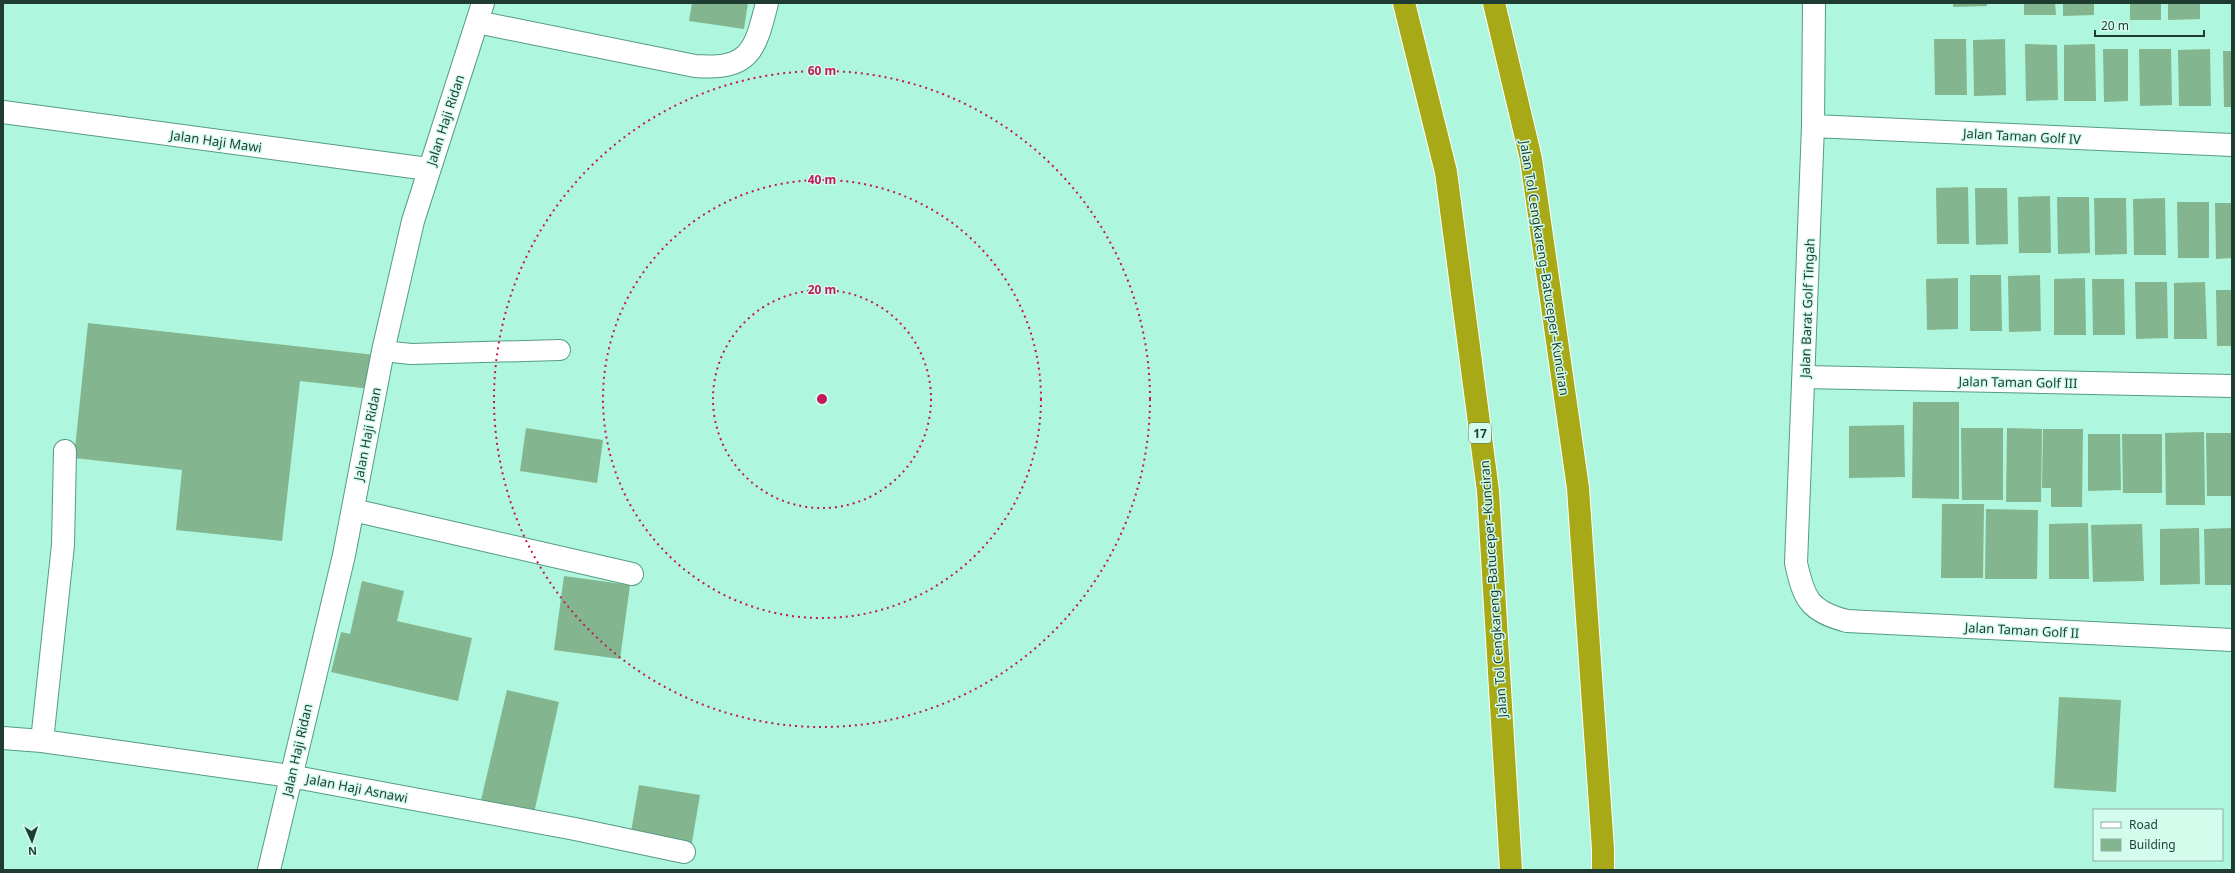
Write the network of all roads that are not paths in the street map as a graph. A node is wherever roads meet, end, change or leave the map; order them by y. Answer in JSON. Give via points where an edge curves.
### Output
{"nodes":[{"id":1,"x":767,"y":3,"type":"edge"},
{"id":2,"x":1404,"y":3,"type":"edge"},
{"id":3,"x":1494,"y":3,"type":"edge"},
{"id":4,"x":1814,"y":3,"type":"edge"},
{"id":5,"x":480,"y":12,"type":"edge"},
{"id":6,"x":3,"y":112,"type":"edge"},
{"id":7,"x":1813,"y":126,"type":"junction"},
{"id":8,"x":2232,"y":145,"type":"edge"},
{"id":9,"x":428,"y":169,"type":"junction"},
{"id":10,"x":560,"y":350,"type":"dead end"},
{"id":11,"x":383,"y":351,"type":"junction"},
{"id":12,"x":1805,"y":377,"type":"junction"},
{"id":13,"x":2232,"y":386,"type":"edge"},
{"id":14,"x":65,"y":451,"type":"dead end"},
{"id":15,"x":353,"y":510,"type":"junction"},
{"id":16,"x":632,"y":574,"type":"dead end"},
{"id":17,"x":1815,"y":607,"type":"joint"},
{"id":18,"x":2232,"y":640,"type":"edge"},
{"id":19,"x":3,"y":738,"type":"edge"},
{"id":20,"x":42,"y":741,"type":"junction"},
{"id":21,"x":290,"y":776,"type":"junction"},
{"id":22,"x":684,"y":852,"type":"dead end"},
{"id":23,"x":269,"y":870,"type":"edge"},
{"id":24,"x":1511,"y":870,"type":"edge"},
{"id":25,"x":1603,"y":870,"type":"edge"}],
"edges":[{"from":1,"to":5,"type":"street","via":[[759,37],[747,56],[735,64],[717,68],[695,66]]},
{"from":2,"to":24,"type":"highway","name":"Jalan Tol Cengkareng–Batuceper–Kunciran","number":"17","via":[[1446,172],[1488,491]]},
{"from":3,"to":25,"type":"highway","name":"Jalan Tol Cengkareng–Batuceper–Kunciran","via":[[1531,159],[1578,488]]},
{"from":4,"to":7,"type":"street","name":"Jalan Barat Golf Tingah"},
{"from":5,"to":9,"type":"street","name":"Jalan Haji Ridan"},
{"from":6,"to":9,"type":"street","name":"Jalan Haji Mawi"},
{"from":7,"to":8,"type":"street","name":"Jalan Taman Golf IV"},
{"from":7,"to":12,"type":"street","name":"Jalan Barat Golf Tingah"},
{"from":9,"to":11,"type":"street","name":"Jalan Haji Ridan","via":[[413,221]]},
{"from":10,"to":11,"type":"lane","via":[[411,354]]},
{"from":11,"to":15,"type":"street","name":"Jalan Haji Ridan"},
{"from":12,"to":13,"type":"street","name":"Jalan Taman Golf III"},
{"from":12,"to":17,"type":"street","name":"Jalan Barat Golf Tingah","via":[[1796,563],[1802,591]]},
{"from":14,"to":20,"type":"street","via":[[63,545]]},
{"from":15,"to":16,"type":"street"},
{"from":15,"to":21,"type":"street","name":"Jalan Haji Ridan"},
{"from":17,"to":18,"type":"street","name":"Jalan Taman Golf II","via":[[1829,616],[1847,621]]},
{"from":19,"to":20,"type":"street","name":"Jalan Haji Asnawi"},
{"from":20,"to":21,"type":"street","name":"Jalan Haji Asnawi"},
{"from":21,"to":22,"type":"street","name":"Jalan Haji Asnawi"},
{"from":21,"to":23,"type":"street","name":"Jalan Haji Ridan"}]}
